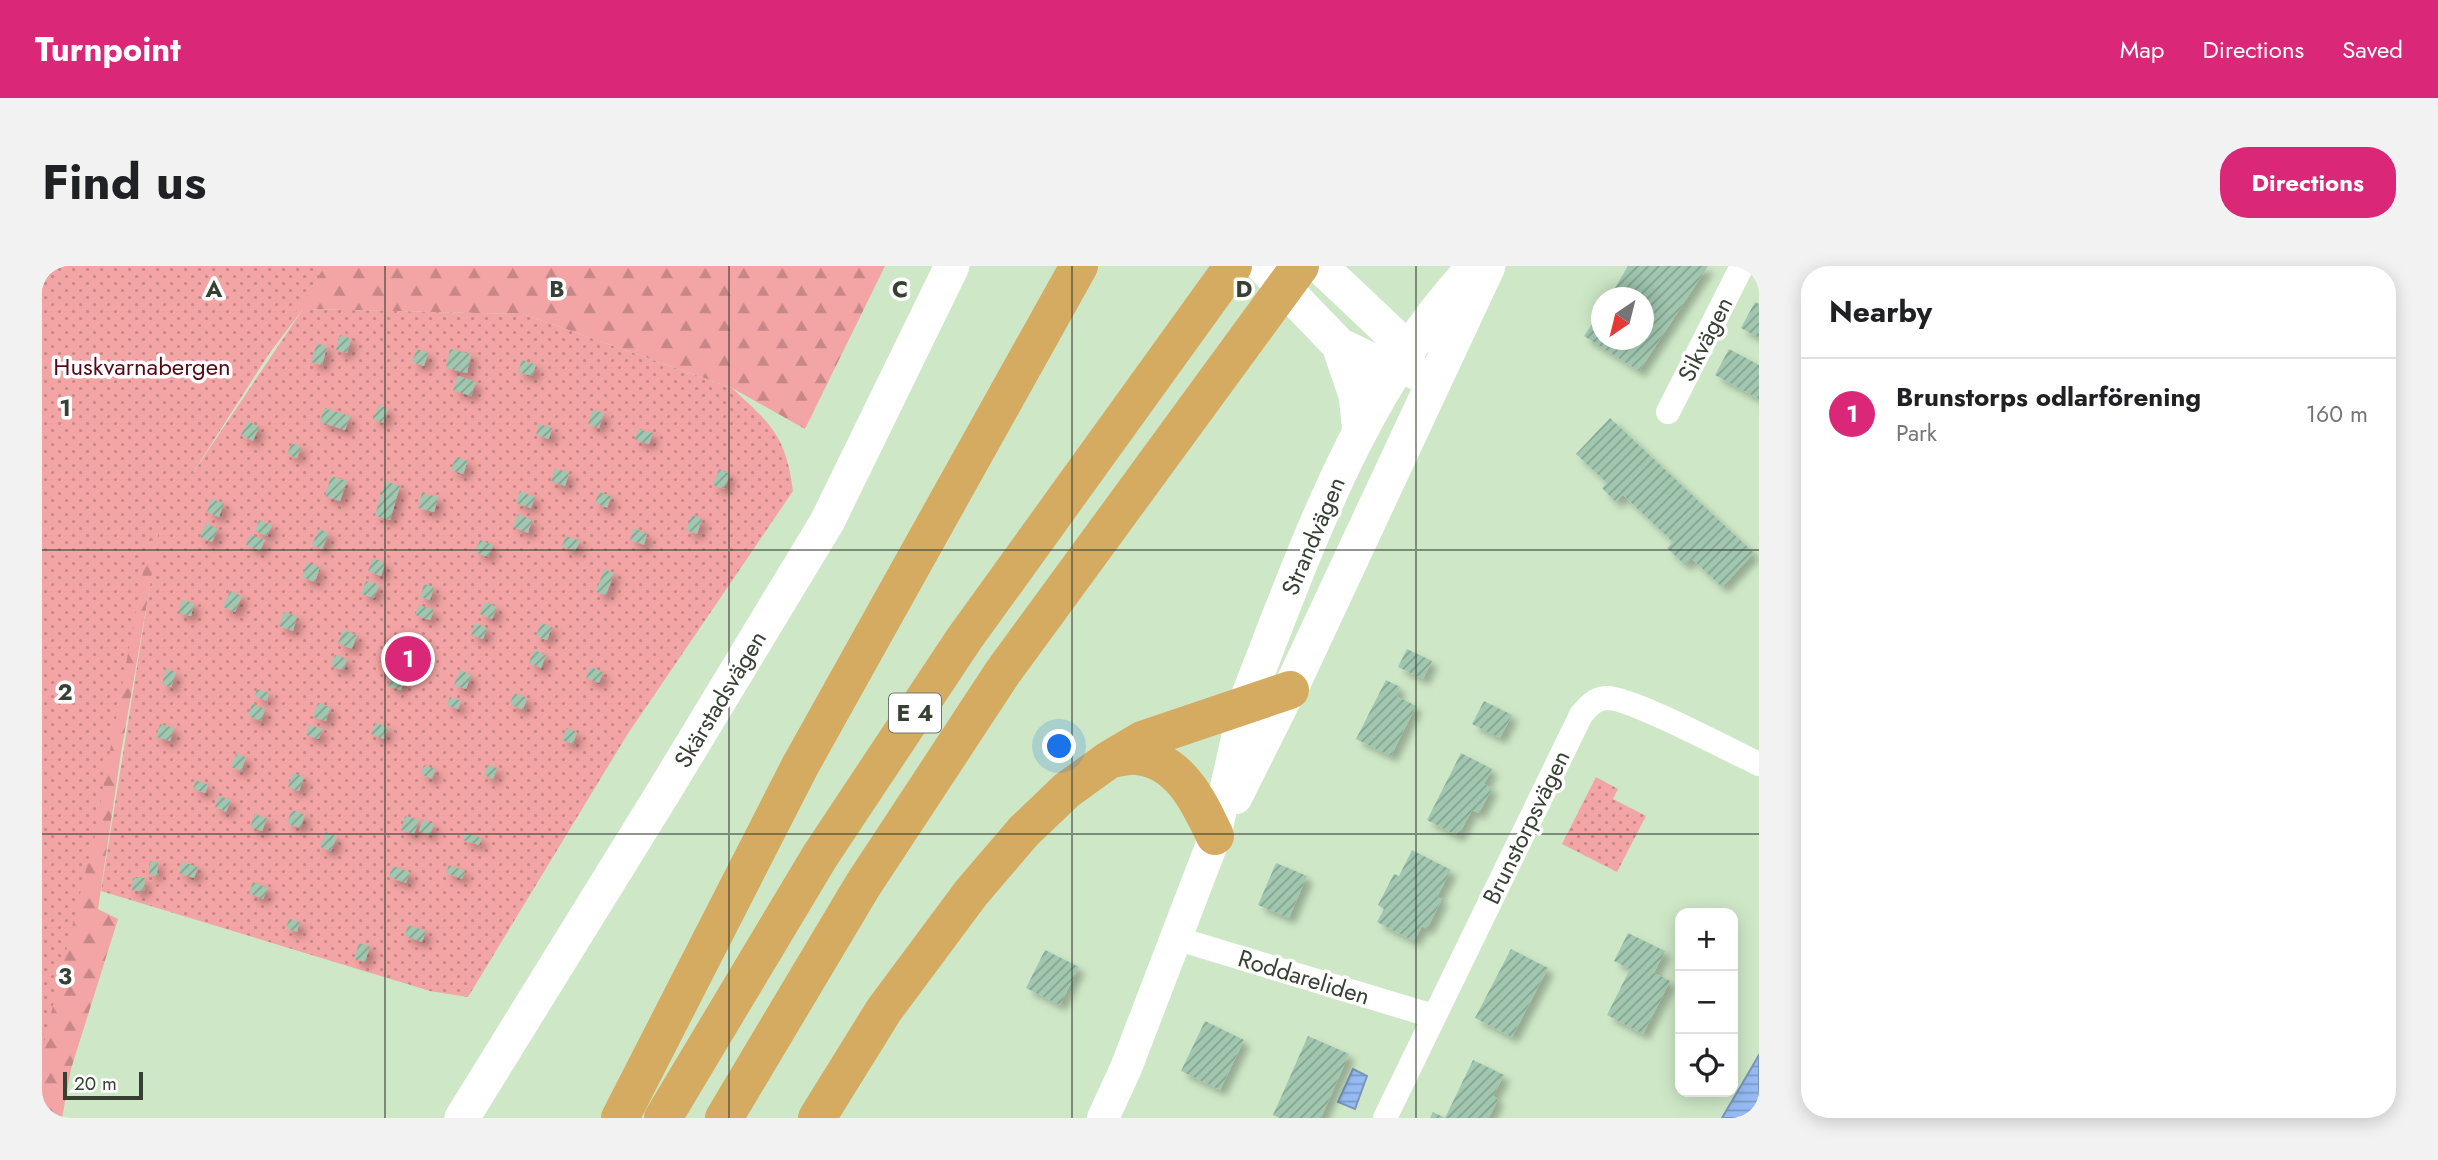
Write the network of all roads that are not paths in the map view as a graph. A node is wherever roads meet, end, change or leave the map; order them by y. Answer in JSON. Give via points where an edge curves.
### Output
{"nodes":[{"id":1,"x":952,"y":266,"type":"edge"},
{"id":2,"x":1079,"y":266,"type":"edge"},
{"id":3,"x":1233,"y":266,"type":"edge"},
{"id":4,"x":1264,"y":266,"type":"edge"},
{"id":5,"x":1300,"y":266,"type":"edge"},
{"id":6,"x":1320,"y":266,"type":"edge"},
{"id":7,"x":1475,"y":266,"type":"edge"},
{"id":8,"x":1488,"y":266,"type":"edge"},
{"id":9,"x":1742,"y":266,"type":"edge"},
{"id":10,"x":1339,"y":345,"type":"junction"},
{"id":11,"x":1399,"y":362,"type":"junction"},
{"id":12,"x":1433,"y":383,"type":"junction"},
{"id":13,"x":1668,"y":412,"type":"dead end"},
{"id":14,"x":1360,"y":431,"type":"junction"},
{"id":15,"x":1290,"y":690,"type":"junction"},
{"id":16,"x":1244,"y":707,"type":"junction"},
{"id":17,"x":1110,"y":759,"type":"junction"},
{"id":18,"x":1759,"y":764,"type":"edge"},
{"id":19,"x":1215,"y":836,"type":"junction"},
{"id":20,"x":1175,"y":938,"type":"junction"},
{"id":21,"x":1433,"y":1016,"type":"junction"},
{"id":22,"x":462,"y":1118,"type":"edge"},
{"id":23,"x":620,"y":1118,"type":"edge"},
{"id":24,"x":663,"y":1118,"type":"edge"},
{"id":25,"x":724,"y":1118,"type":"edge"},
{"id":26,"x":817,"y":1118,"type":"edge"},
{"id":27,"x":1103,"y":1118,"type":"edge"},
{"id":28,"x":1385,"y":1118,"type":"edge"}],
"edges":[{"from":1,"to":22,"type":"main road","name":"Skärstadsvägen","via":[[827,522]]},
{"from":2,"to":23,"type":"highway","via":[[800,766]]},
{"from":3,"to":24,"type":"highway","number":"E 4","via":[[964,639],[820,856]]},
{"from":4,"to":10,"type":"main road"},
{"from":5,"to":25,"type":"highway","number":"E 4","via":[[1003,672],[863,885]]},
{"from":6,"to":11,"type":"main road","via":[[1393,335]]},
{"from":7,"to":11,"type":"main road","name":"Strandvägen","via":[[1448,294]]},
{"from":8,"to":12,"type":"main road","name":"Strandvägen"},
{"from":9,"to":13,"type":"street","name":"Sikvägen"},
{"from":10,"to":11,"type":"main road","via":[[1377,363]]},
{"from":10,"to":14,"type":"main road","via":[[1356,395]]},
{"from":11,"to":12,"type":"main road"},
{"from":11,"to":14,"type":"main road","name":"Strandvägen"},
{"from":12,"to":15,"type":"main road","name":"Strandvägen"},
{"from":14,"to":16,"type":"main road","name":"Strandvägen","via":[[1318,519]]},
{"from":15,"to":16,"type":"highway"},
{"from":15,"to":19,"type":"street","name":"Strandvägen"},
{"from":16,"to":17,"type":"highway","via":[[1154,735]]},
{"from":16,"to":19,"type":"street","name":"Strandvägen"},
{"from":17,"to":19,"type":"highway","via":[[1138,756],[1171,770],[1195,794]]},
{"from":17,"to":26,"type":"highway","via":[[1067,790],[1024,831],[971,893],[884,1010]]},
{"from":18,"to":21,"type":"street","name":"Brunstorpsvägen","via":[[1631,703],[1608,697],[1593,702],[1581,715]]},
{"from":19,"to":20,"type":"street","name":"Strandvägen"},
{"from":20,"to":21,"type":"street","name":"Roddareliden"},
{"from":20,"to":27,"type":"street","name":"Strandvägen"},
{"from":21,"to":28,"type":"street","name":"Brunstorpsvägen"}]}
